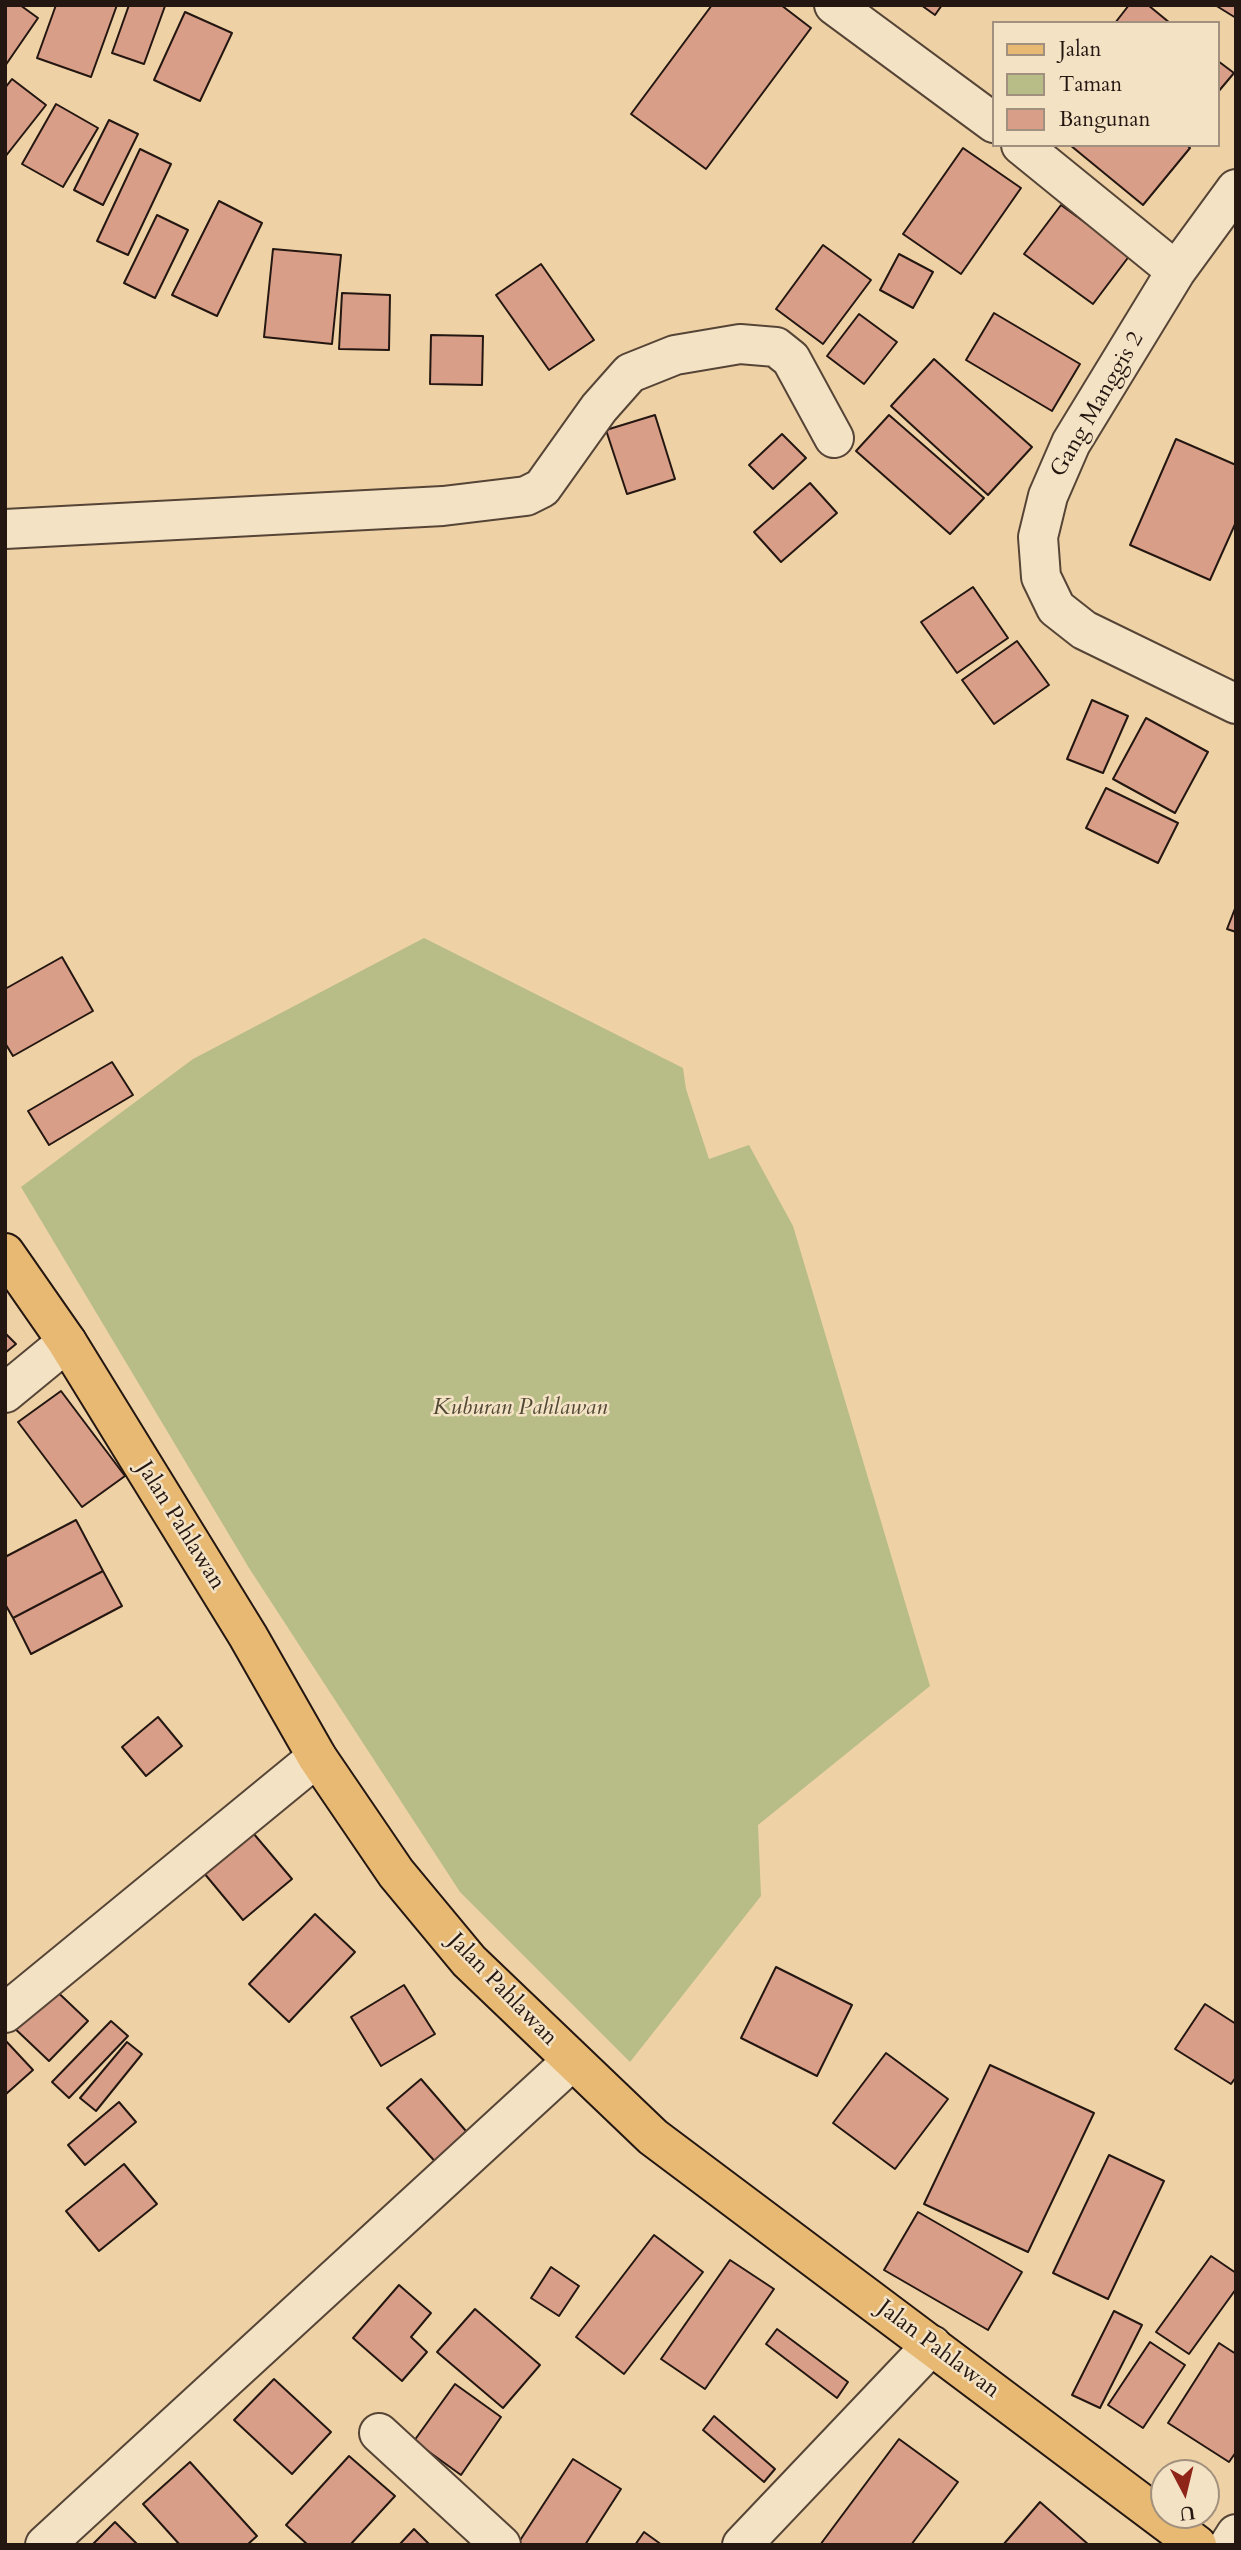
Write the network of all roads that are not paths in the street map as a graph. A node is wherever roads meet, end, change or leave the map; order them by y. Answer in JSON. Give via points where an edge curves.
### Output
{"nodes":[{"id":1,"x":834,"y":5,"type":"edge"},
{"id":2,"x":992,"y":123,"type":"edge"},
{"id":3,"x":1023,"y":147,"type":"edge"},
{"id":4,"x":1236,"y":189,"type":"edge"},
{"id":5,"x":1176,"y":271,"type":"junction"},
{"id":6,"x":834,"y":438,"type":"dead end"},
{"id":7,"x":5,"y":529,"type":"edge"},
{"id":8,"x":1236,"y":704,"type":"edge"},
{"id":9,"x":5,"y":1253,"type":"edge"},
{"id":10,"x":67,"y":1342,"type":"junction"},
{"id":11,"x":5,"y":1392,"type":"edge"},
{"id":12,"x":317,"y":1757,"type":"junction"},
{"id":13,"x":5,"y":2013,"type":"edge"},
{"id":14,"x":572,"y":2061,"type":"junction"},
{"id":15,"x":932,"y":2345,"type":"junction"},
{"id":16,"x":379,"y":2433,"type":"dead end"},
{"id":17,"x":1236,"y":2534,"type":"edge"},
{"id":18,"x":45,"y":2545,"type":"edge"},
{"id":19,"x":501,"y":2545,"type":"edge"},
{"id":20,"x":742,"y":2545,"type":"edge"},
{"id":21,"x":1197,"y":2545,"type":"edge"},
{"id":22,"x":1229,"y":2545,"type":"edge"}],
"edges":[{"from":1,"to":2,"type":"street"},
{"from":3,"to":5,"type":"street"},
{"from":4,"to":5,"type":"street","name":"Gang Manggis 2"},
{"from":5,"to":8,"type":"street","name":"Gang Manggis 2","via":[[1071,443],[1048,496],[1038,537],[1041,577],[1056,608],[1084,630]]},
{"from":6,"to":7,"type":"street","via":[[791,359],[776,347],[740,344],[675,355],[630,373],[542,488],[526,496],[443,506]]},
{"from":9,"to":10,"type":"main road","name":"Jalan Pahlawan"},
{"from":10,"to":11,"type":"street"},
{"from":10,"to":12,"type":"main road","name":"Jalan Pahlawan"},
{"from":12,"to":13,"type":"street"},
{"from":12,"to":14,"type":"main road","name":"Jalan Pahlawan","via":[[396,1873],[469,1961]]},
{"from":14,"to":15,"type":"main road","name":"Jalan Pahlawan","via":[[653,2137]]},
{"from":14,"to":18,"type":"street"},
{"from":15,"to":20,"type":"street"},
{"from":15,"to":21,"type":"main road","name":"Jalan Pahlawan"},
{"from":16,"to":19,"type":"street"},
{"from":17,"to":22,"type":"street"}]}
